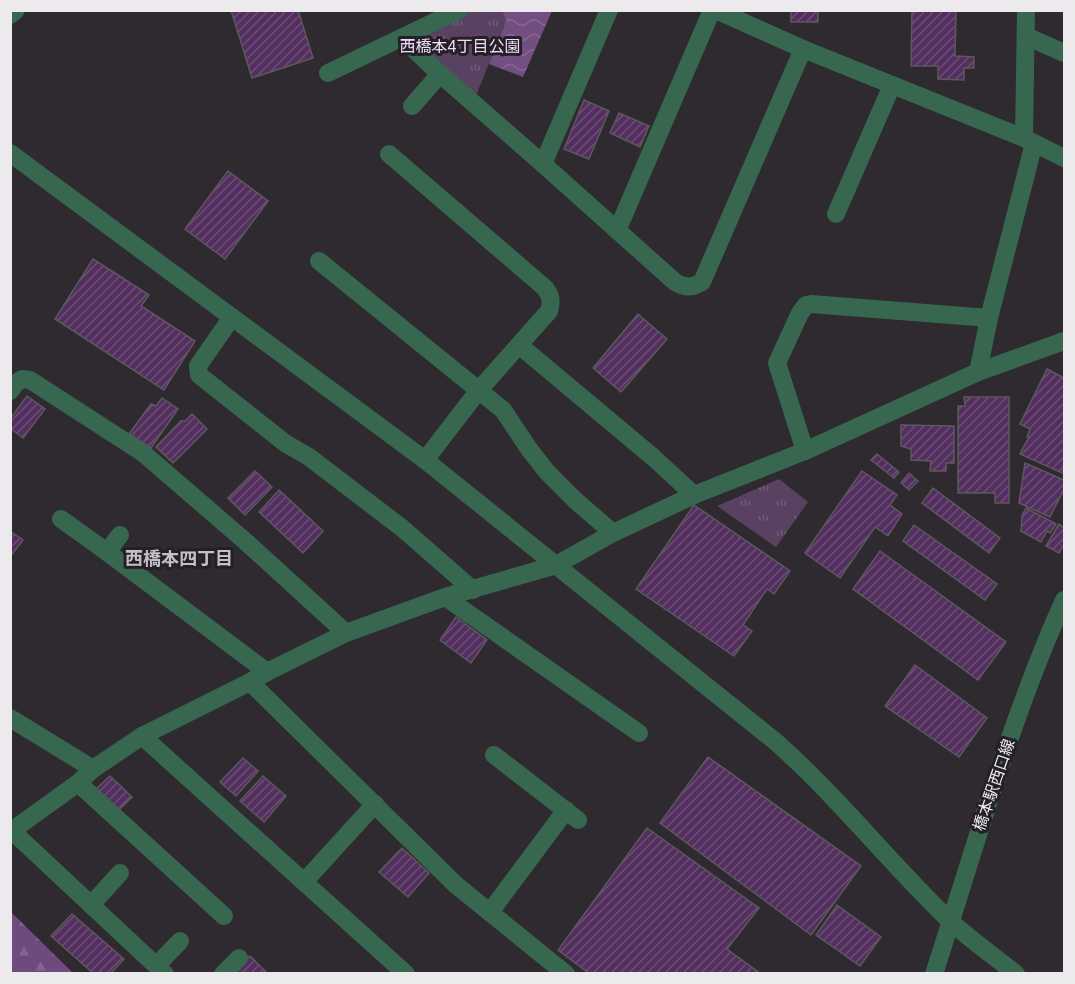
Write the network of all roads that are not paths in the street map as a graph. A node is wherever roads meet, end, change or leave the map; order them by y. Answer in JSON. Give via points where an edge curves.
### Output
{"nodes":[{"id":1,"x":16,"y":10,"type":"edge"},
{"id":2,"x":459,"y":10,"type":"edge"},
{"id":3,"x":609,"y":10,"type":"edge"},
{"id":4,"x":712,"y":10,"type":"edge"},
{"id":5,"x":716,"y":10,"type":"edge"},
{"id":6,"x":1026,"y":10,"type":"edge"},
{"id":7,"x":10,"y":15,"type":"edge"},
{"id":8,"x":1026,"y":36,"type":"junction"},
{"id":9,"x":402,"y":38,"type":"junction"},
{"id":10,"x":802,"y":49,"type":"junction"},
{"id":11,"x":1065,"y":53,"type":"edge"},
{"id":12,"x":328,"y":73,"type":"dead end"},
{"id":13,"x":440,"y":74,"type":"junction"},
{"id":14,"x":892,"y":85,"type":"junction"},
{"id":15,"x":412,"y":106,"type":"dead end"},
{"id":16,"x":1029,"y":141,"type":"junction"},
{"id":17,"x":10,"y":153,"type":"edge"},
{"id":18,"x":389,"y":154,"type":"dead end"},
{"id":19,"x":1065,"y":158,"type":"edge"},
{"id":20,"x":543,"y":164,"type":"junction"},
{"id":21,"x":836,"y":214,"type":"dead end"},
{"id":22,"x":617,"y":231,"type":"junction"},
{"id":23,"x":319,"y":261,"type":"dead end"},
{"id":24,"x":232,"y":317,"type":"junction"},
{"id":25,"x":989,"y":318,"type":"junction"},
{"id":26,"x":1065,"y":341,"type":"edge"},
{"id":27,"x":519,"y":345,"type":"junction"},
{"id":28,"x":978,"y":372,"type":"junction"},
{"id":29,"x":478,"y":390,"type":"junction"},
{"id":30,"x":10,"y":391,"type":"edge"},
{"id":31,"x":805,"y":451,"type":"junction"},
{"id":32,"x":424,"y":460,"type":"junction"},
{"id":33,"x":694,"y":495,"type":"junction"},
{"id":34,"x":61,"y":519,"type":"dead end"},
{"id":35,"x":613,"y":533,"type":"junction"},
{"id":36,"x":120,"y":535,"type":"dead end"},
{"id":37,"x":107,"y":552,"type":"junction"},
{"id":38,"x":556,"y":565,"type":"junction"},
{"id":39,"x":473,"y":590,"type":"junction"},
{"id":40,"x":445,"y":597,"type":"junction"},
{"id":41,"x":1065,"y":600,"type":"edge"},
{"id":42,"x":346,"y":633,"type":"junction"},
{"id":43,"x":267,"y":672,"type":"junction"},
{"id":44,"x":250,"y":682,"type":"junction"},
{"id":45,"x":10,"y":718,"type":"edge"},
{"id":46,"x":639,"y":733,"type":"dead end"},
{"id":47,"x":142,"y":736,"type":"junction"},
{"id":48,"x":494,"y":755,"type":"dead end"},
{"id":49,"x":93,"y":769,"type":"junction"},
{"id":50,"x":78,"y":783,"type":"junction"},
{"id":51,"x":375,"y":804,"type":"junction"},
{"id":52,"x":11,"y":832,"type":"edge"},
{"id":53,"x":120,"y":873,"type":"dead end"},
{"id":54,"x":304,"y":882,"type":"junction"},
{"id":55,"x":91,"y":905,"type":"junction"},
{"id":56,"x":490,"y":912,"type":"junction"},
{"id":57,"x":224,"y":916,"type":"dead end"},
{"id":58,"x":950,"y":922,"type":"junction"},
{"id":59,"x":180,"y":940,"type":"dead end"},
{"id":60,"x":239,"y":958,"type":"dead end"},
{"id":61,"x":545,"y":968,"type":"edge"},
{"id":62,"x":161,"y":969,"type":"edge"},
{"id":63,"x":223,"y":974,"type":"edge"},
{"id":64,"x":406,"y":974,"type":"edge"},
{"id":65,"x":566,"y":974,"type":"edge"},
{"id":66,"x":934,"y":974,"type":"edge"},
{"id":67,"x":1016,"y":974,"type":"edge"}],
"edges":[{"from":1,"to":7,"type":"street"},
{"from":2,"to":9,"type":"street"},
{"from":3,"to":20,"type":"street"},
{"from":4,"to":22,"type":"street"},
{"from":5,"to":10,"type":"street"},
{"from":6,"to":8,"type":"street"},
{"from":8,"to":11,"type":"street"},
{"from":8,"to":16,"type":"street"},
{"from":9,"to":12,"type":"street"},
{"from":9,"to":13,"type":"street"},
{"from":10,"to":14,"type":"street"},
{"from":10,"to":22,"type":"street","via":[[702,282],[693,287],[675,282]]},
{"from":13,"to":15,"type":"street"},
{"from":13,"to":20,"type":"street"},
{"from":14,"to":16,"type":"street"},
{"from":14,"to":21,"type":"street","via":[[850,198]]},
{"from":16,"to":19,"type":"street"},
{"from":16,"to":25,"type":"street"},
{"from":17,"to":24,"type":"street"},
{"from":18,"to":27,"type":"street","via":[[550,295],[549,310]]},
{"from":20,"to":22,"type":"street"},
{"from":23,"to":29,"type":"street"},
{"from":24,"to":32,"type":"street"},
{"from":24,"to":39,"type":"street","via":[[198,366],[199,375],[383,514]]},
{"from":25,"to":28,"type":"street"},
{"from":25,"to":31,"type":"street","via":[[806,305],[777,363]]},
{"from":26,"to":28,"type":"street"},
{"from":27,"to":29,"type":"street"},
{"from":27,"to":33,"type":"street"},
{"from":28,"to":31,"type":"street"},
{"from":29,"to":32,"type":"street"},
{"from":29,"to":35,"type":"street","via":[[503,410],[547,472]]},
{"from":30,"to":42,"type":"street","via":[[22,379],[30,380],[143,453]]},
{"from":31,"to":33,"type":"street"},
{"from":32,"to":38,"type":"street"},
{"from":33,"to":35,"type":"street"},
{"from":34,"to":37,"type":"street"},
{"from":35,"to":38,"type":"street"},
{"from":36,"to":37,"type":"street"},
{"from":37,"to":43,"type":"street"},
{"from":38,"to":39,"type":"street"},
{"from":38,"to":58,"type":"street","via":[[797,761]]},
{"from":39,"to":40,"type":"street"},
{"from":40,"to":42,"type":"street"},
{"from":40,"to":46,"type":"street"},
{"from":41,"to":58,"type":"street","name":"橋本駅西口線","via":[[1018,716]]},
{"from":42,"to":43,"type":"street"},
{"from":43,"to":44,"type":"street"},
{"from":44,"to":47,"type":"street"},
{"from":44,"to":51,"type":"street"},
{"from":45,"to":49,"type":"street"},
{"from":47,"to":49,"type":"street"},
{"from":47,"to":54,"type":"street"},
{"from":48,"to":56,"type":"street","via":[[572,815]]},
{"from":49,"to":50,"type":"street"},
{"from":50,"to":52,"type":"street"},
{"from":50,"to":57,"type":"street"},
{"from":51,"to":54,"type":"street"},
{"from":51,"to":56,"type":"street","via":[[456,885]]},
{"from":52,"to":55,"type":"street"},
{"from":53,"to":55,"type":"street"},
{"from":54,"to":64,"type":"street"},
{"from":55,"to":62,"type":"street"},
{"from":56,"to":61,"type":"street"},
{"from":58,"to":66,"type":"street","name":"橋本駅西口線"},
{"from":58,"to":67,"type":"street"},
{"from":59,"to":62,"type":"street"},
{"from":60,"to":63,"type":"street"},
{"from":61,"to":65,"type":"street"}]}
